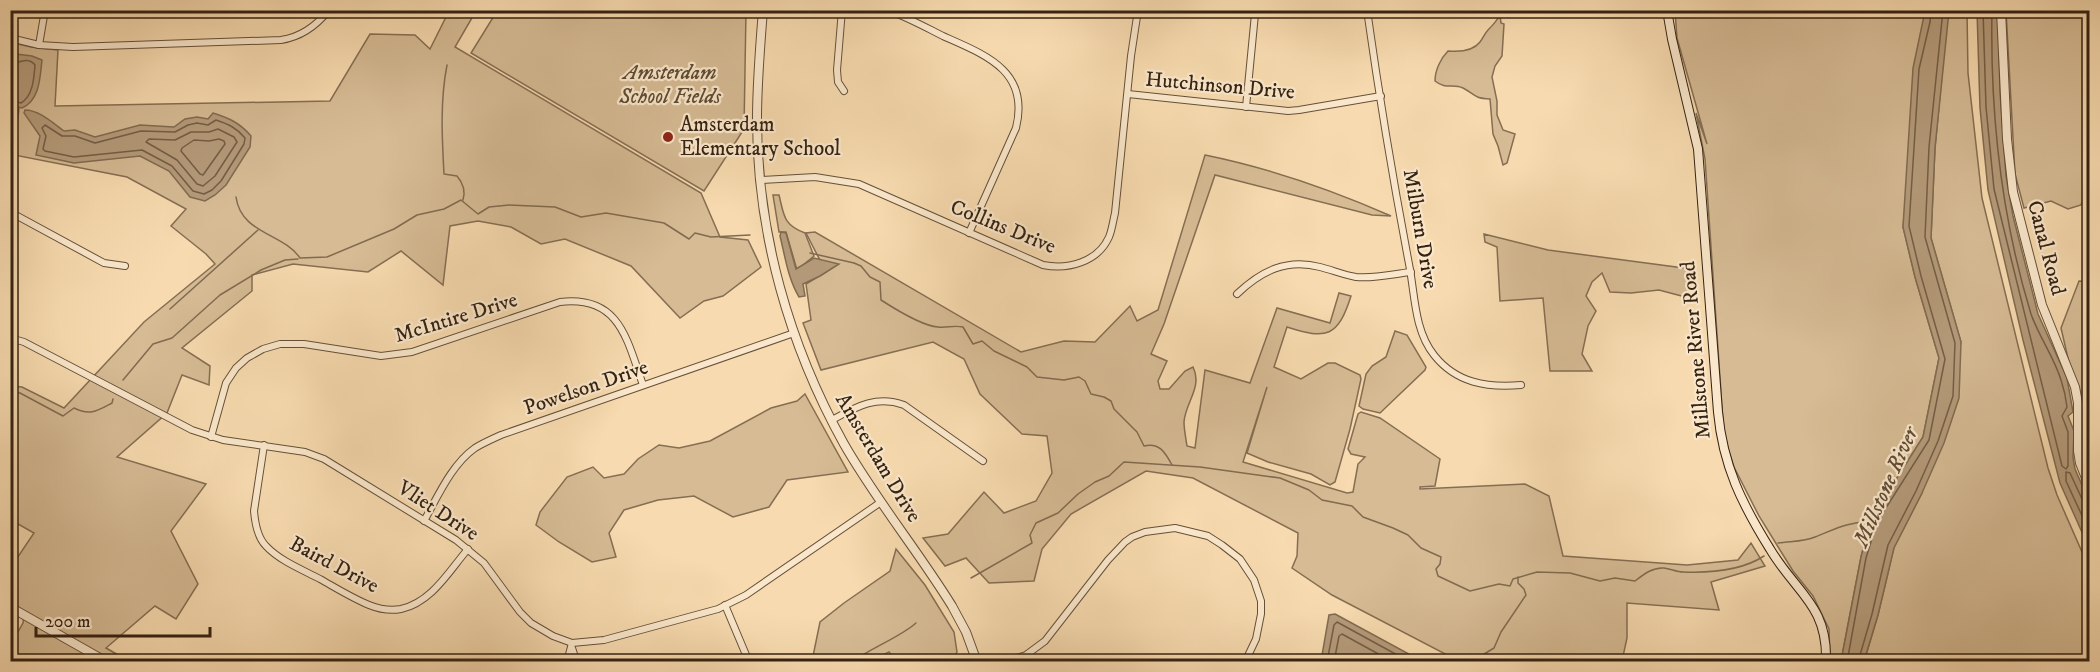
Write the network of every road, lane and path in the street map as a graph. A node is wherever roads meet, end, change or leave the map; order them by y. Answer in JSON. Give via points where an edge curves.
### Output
{"nodes":[{"id":1,"x":45,"y":10,"type":"edge"},
{"id":2,"x":329,"y":10,"type":"edge"},
{"id":3,"x":763,"y":10,"type":"edge"},
{"id":4,"x":842,"y":10,"type":"edge"},
{"id":5,"x":887,"y":10,"type":"edge"},
{"id":6,"x":1138,"y":10,"type":"edge"},
{"id":7,"x":1367,"y":10,"type":"edge"},
{"id":8,"x":1668,"y":10,"type":"edge"},
{"id":9,"x":2001,"y":10,"type":"edge"},
{"id":10,"x":1255,"y":15,"type":"dead end"},
{"id":11,"x":10,"y":38,"type":"edge"},
{"id":12,"x":39,"y":45,"type":"junction"},
{"id":13,"x":844,"y":91,"type":"dead end"},
{"id":14,"x":1128,"y":94,"type":"junction"},
{"id":15,"x":1381,"y":96,"type":"junction"},
{"id":16,"x":1246,"y":107,"type":"junction"},
{"id":17,"x":760,"y":180,"type":"junction"},
{"id":18,"x":10,"y":213,"type":"edge"},
{"id":19,"x":969,"y":233,"type":"junction"},
{"id":20,"x":125,"y":266,"type":"dead end"},
{"id":21,"x":1411,"y":272,"type":"junction"},
{"id":22,"x":1237,"y":294,"type":"dead end"},
{"id":23,"x":794,"y":333,"type":"junction"},
{"id":24,"x":10,"y":338,"type":"edge"},
{"id":25,"x":643,"y":385,"type":"junction"},
{"id":26,"x":1521,"y":385,"type":"dead end"},
{"id":27,"x":832,"y":420,"type":"junction"},
{"id":28,"x":211,"y":437,"type":"junction"},
{"id":29,"x":264,"y":445,"type":"junction"},
{"id":30,"x":983,"y":461,"type":"dead end"},
{"id":31,"x":2090,"y":488,"type":"edge"},
{"id":32,"x":881,"y":502,"type":"junction"},
{"id":33,"x":423,"y":521,"type":"junction"},
{"id":34,"x":468,"y":549,"type":"junction"},
{"id":35,"x":725,"y":605,"type":"junction"},
{"id":36,"x":10,"y":607,"type":"edge"},
{"id":37,"x":572,"y":645,"type":"junction"},
{"id":38,"x":107,"y":662,"type":"edge"},
{"id":39,"x":567,"y":662,"type":"edge"},
{"id":40,"x":573,"y":662,"type":"edge"},
{"id":41,"x":749,"y":662,"type":"edge"},
{"id":42,"x":976,"y":662,"type":"edge"},
{"id":43,"x":1004,"y":662,"type":"edge"},
{"id":44,"x":1245,"y":662,"type":"edge"},
{"id":45,"x":1826,"y":662,"type":"edge"}],
"edges":[{"from":1,"to":12,"type":"street"},
{"from":2,"to":12,"type":"street","via":[[310,29],[281,40]]},
{"from":3,"to":17,"type":"street","name":"Amsterdam Drive","via":[[757,97]]},
{"from":4,"to":13,"type":"street","via":[[837,70]]},
{"from":5,"to":19,"type":"street","via":[[988,56],[1001,66],[1014,85],[1019,102],[1016,128]]},
{"from":6,"to":14,"type":"street","name":"Collins Drive"},
{"from":7,"to":15,"type":"street","name":"Milburn Drive"},
{"from":8,"to":45,"type":"main road","name":"Millstone River Road","via":[[1698,149],[1723,450],[1737,490],[1770,549],[1819,616],[1825,635]]},
{"from":9,"to":31,"type":"street","name":"Canal Road","via":[[2013,192],[2042,305],[2075,387],[2079,457]]},
{"from":10,"to":16,"type":"street"},
{"from":11,"to":12,"type":"street"},
{"from":14,"to":16,"type":"street","name":"Hutchinson Drive"},
{"from":14,"to":19,"type":"street","name":"Collins Drive","via":[[1115,213],[1109,236],[1097,252],[1068,267],[1054,267],[1030,261]]},
{"from":15,"to":16,"type":"street","name":"Hutchinson Drive","via":[[1299,110]]},
{"from":15,"to":21,"type":"street","name":"Milburn Drive"},
{"from":17,"to":19,"type":"street","name":"Collins Drive","via":[[815,177],[852,182]]},
{"from":17,"to":23,"type":"street","name":"Amsterdam Drive","via":[[772,255]]},
{"from":18,"to":20,"type":"street","via":[[104,263]]},
{"from":21,"to":22,"type":"street","via":[[1365,278],[1311,264],[1287,264],[1265,272]]},
{"from":21,"to":26,"type":"street","name":"Milburn Drive","via":[[1423,337],[1440,362],[1470,382]]},
{"from":23,"to":25,"type":"street","name":"Powelson Drive"},
{"from":23,"to":27,"type":"street","name":"Amsterdam Drive"},
{"from":24,"to":28,"type":"street","name":"Vliet Drive"},
{"from":25,"to":28,"type":"street","name":"McIntire Drive","via":[[623,333],[611,315],[596,304],[575,300],[412,352],[381,356],[304,344],[263,349],[236,368],[226,383]]},
{"from":25,"to":33,"type":"street","name":"Powelson Drive","via":[[476,447],[454,471]]},
{"from":27,"to":30,"type":"street","via":[[870,402],[896,402]]},
{"from":27,"to":32,"type":"street","name":"Amsterdam Drive"},
{"from":28,"to":29,"type":"street","name":"Vliet Drive"},
{"from":29,"to":33,"type":"street","name":"Vliet Drive","via":[[324,459]]},
{"from":29,"to":34,"type":"street","name":"Baird Drive","via":[[254,511],[262,541],[284,559],[356,599],[386,609],[419,602],[440,584]]},
{"from":32,"to":35,"type":"street","name":"Vliet Drive","via":[[746,595]]},
{"from":32,"to":42,"type":"street","name":"Amsterdam Drive","via":[[952,606]]},
{"from":33,"to":34,"type":"street","name":"Vliet Drive"},
{"from":34,"to":37,"type":"street","name":"Vliet Drive","via":[[484,563],[531,623]]},
{"from":35,"to":37,"type":"street","name":"Vliet Drive","via":[[604,640]]},
{"from":35,"to":41,"type":"street"},
{"from":36,"to":38,"type":"street"},
{"from":37,"to":39,"type":"street"},
{"from":37,"to":40,"type":"street"},
{"from":43,"to":44,"type":"street","via":[[1026,656],[1045,641],[1125,542],[1145,532],[1175,528],[1208,536],[1222,544],[1254,580],[1261,614],[1256,639]]}]}
